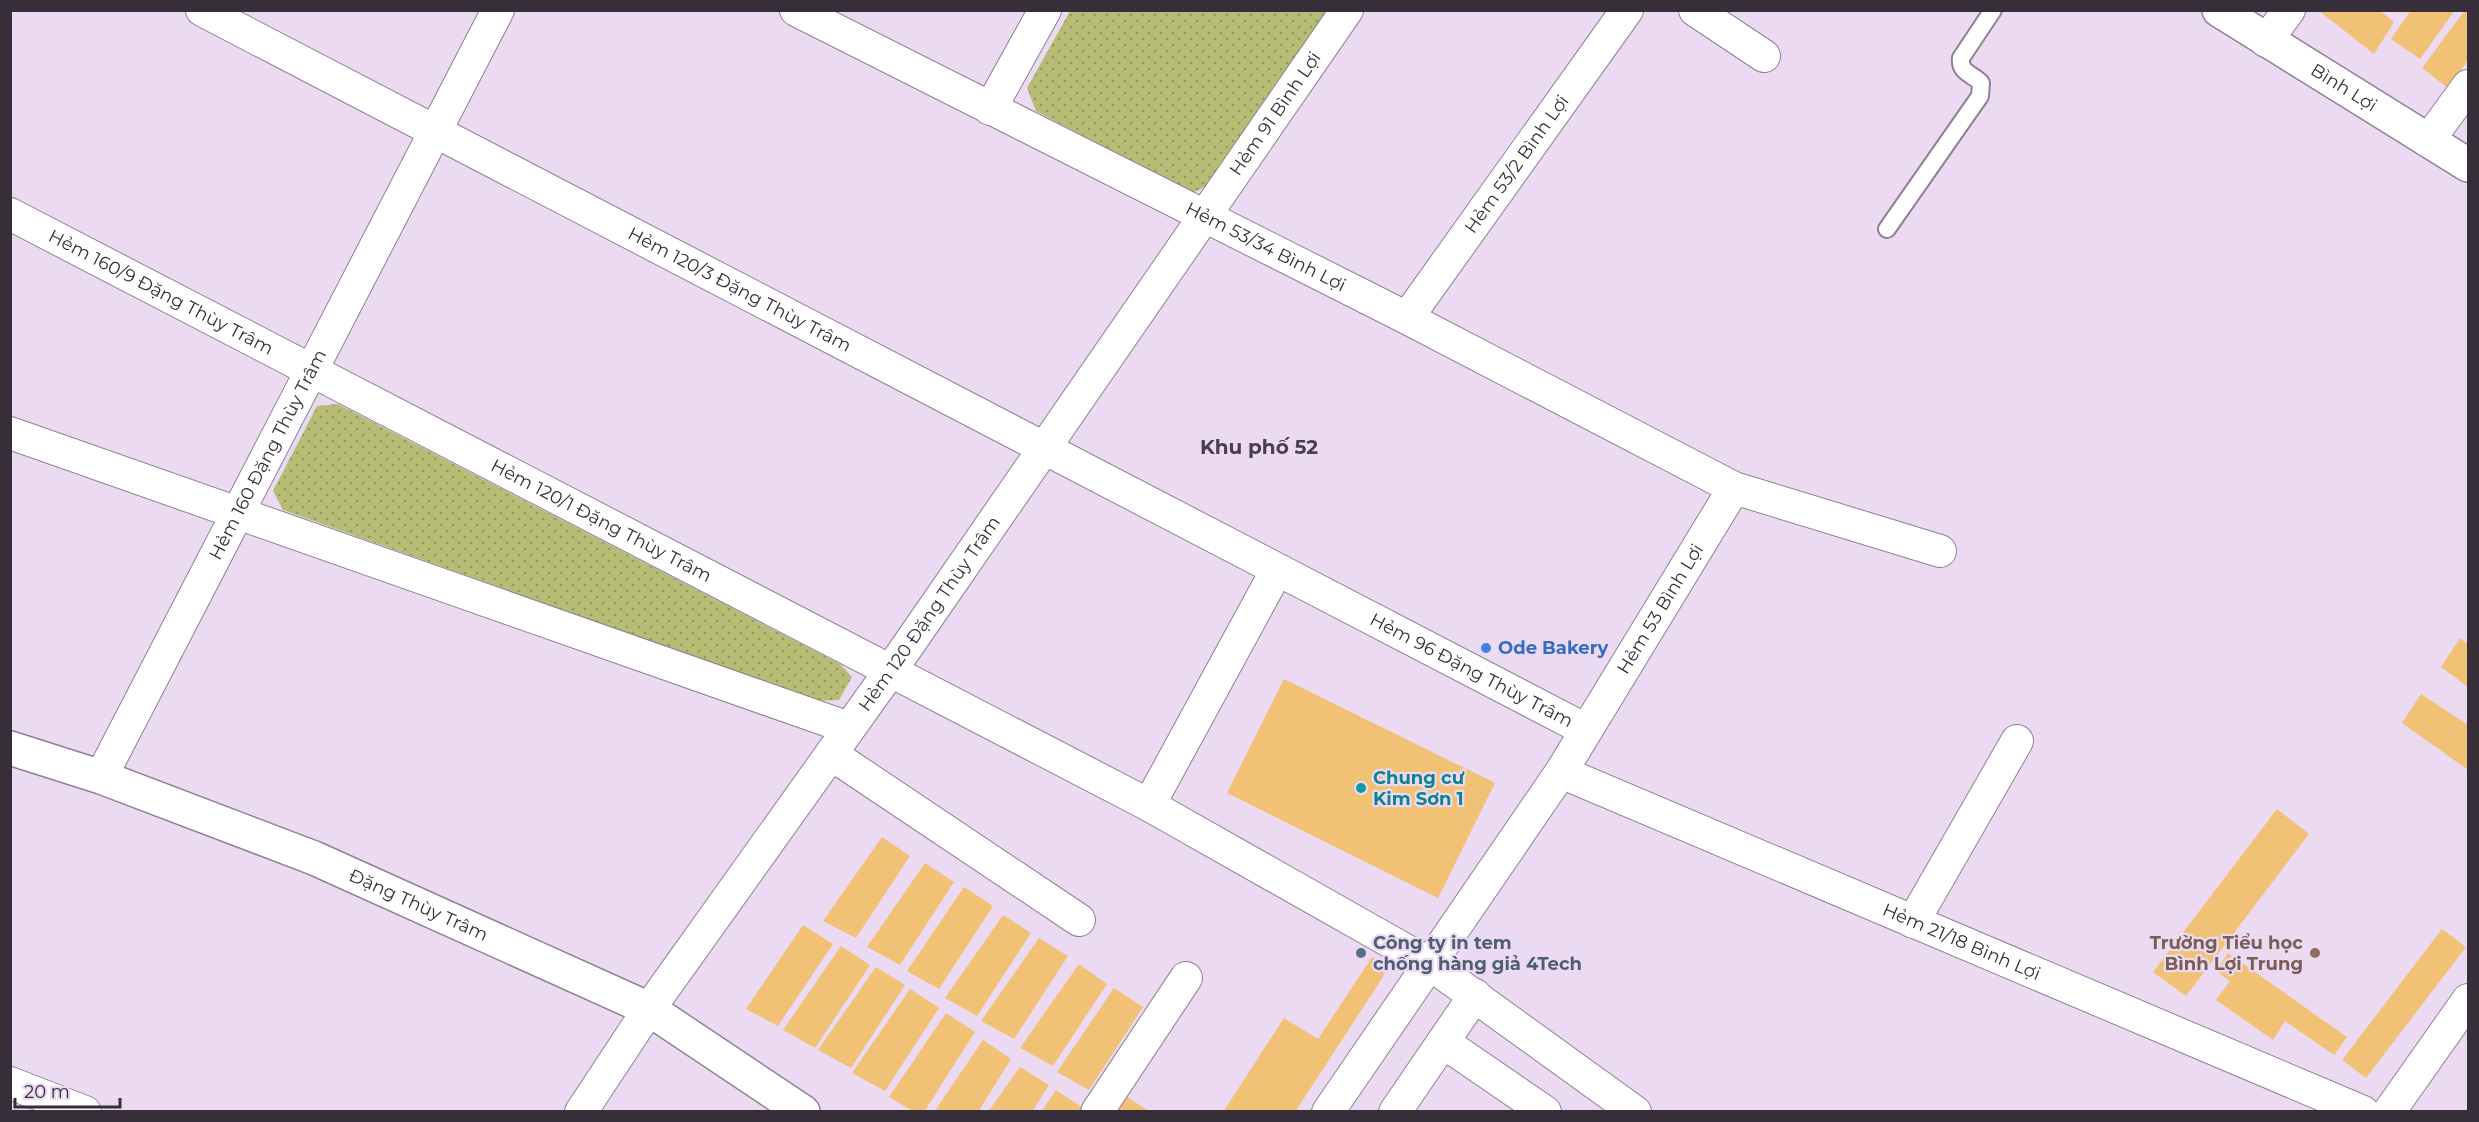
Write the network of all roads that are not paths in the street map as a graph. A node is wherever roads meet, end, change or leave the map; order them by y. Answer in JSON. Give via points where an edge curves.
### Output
{"nodes":[{"id":1,"x":202,"y":10,"type":"edge"},
{"id":2,"x":498,"y":10,"type":"edge"},
{"id":3,"x":796,"y":10,"type":"edge"},
{"id":4,"x":1045,"y":10,"type":"edge"},
{"id":5,"x":1347,"y":10,"type":"edge"},
{"id":6,"x":1627,"y":10,"type":"edge"},
{"id":7,"x":1695,"y":10,"type":"edge"},
{"id":8,"x":1993,"y":10,"type":"edge"},
{"id":9,"x":2219,"y":10,"type":"edge"},
{"id":10,"x":2289,"y":10,"type":"edge"},
{"id":11,"x":2266,"y":41,"type":"junction"},
{"id":12,"x":1764,"y":56,"type":"dead end"},
{"id":13,"x":2469,"y":86,"type":"edge"},
{"id":14,"x":990,"y":109,"type":"junction"},
{"id":15,"x":435,"y":132,"type":"junction"},
{"id":16,"x":2428,"y":141,"type":"junction"},
{"id":17,"x":2469,"y":165,"type":"edge"},
{"id":18,"x":10,"y":214,"type":"edge"},
{"id":19,"x":1204,"y":217,"type":"junction"},
{"id":20,"x":1887,"y":229,"type":"dead end"},
{"id":21,"x":1407,"y":318,"type":"junction"},
{"id":22,"x":312,"y":370,"type":"junction"},
{"id":23,"x":10,"y":433,"type":"edge"},
{"id":24,"x":1045,"y":448,"type":"junction"},
{"id":25,"x":1734,"y":488,"type":"junction"},
{"id":26,"x":238,"y":513,"type":"junction"},
{"id":27,"x":1940,"y":551,"type":"dead end"},
{"id":28,"x":1277,"y":570,"type":"junction"},
{"id":29,"x":891,"y":670,"type":"junction"},
{"id":30,"x":849,"y":728,"type":"junction"},
{"id":31,"x":1586,"y":729,"type":"junction"},
{"id":32,"x":2017,"y":741,"type":"dead end"},
{"id":33,"x":10,"y":748,"type":"edge"},
{"id":34,"x":831,"y":754,"type":"junction"},
{"id":35,"x":1561,"y":772,"type":"junction"},
{"id":36,"x":101,"y":777,"type":"junction"},
{"id":37,"x":1149,"y":805,"type":"junction"},
{"id":38,"x":1079,"y":920,"type":"dead end"},
{"id":39,"x":1913,"y":922,"type":"junction"},
{"id":40,"x":1430,"y":964,"type":"junction"},
{"id":41,"x":1186,"y":978,"type":"dead end"},
{"id":42,"x":1475,"y":995,"type":"junction"},
{"id":43,"x":2469,"y":1000,"type":"edge"},
{"id":44,"x":649,"y":1009,"type":"junction"},
{"id":45,"x":1443,"y":1042,"type":"junction"},
{"id":46,"x":10,"y":1083,"type":"edge"},
{"id":47,"x":85,"y":1112,"type":"edge"},
{"id":48,"x":581,"y":1112,"type":"edge"},
{"id":49,"x":803,"y":1112,"type":"edge"},
{"id":50,"x":1097,"y":1112,"type":"edge"},
{"id":51,"x":1328,"y":1112,"type":"edge"},
{"id":52,"x":1395,"y":1112,"type":"edge"},
{"id":53,"x":1545,"y":1112,"type":"edge"},
{"id":54,"x":1635,"y":1112,"type":"edge"},
{"id":55,"x":2363,"y":1112,"type":"edge"},
{"id":56,"x":2389,"y":1112,"type":"edge"}],
"edges":[{"from":1,"to":15,"type":"street","name":"Hẻm 120/3 Đặng Thùy Trâm"},
{"from":2,"to":15,"type":"street","name":"Hẻm 160 Đặng Thùy Trâm"},
{"from":3,"to":14,"type":"street","name":"Hẻm 53/34 Bình Lợi"},
{"from":4,"to":14,"type":"street"},
{"from":5,"to":19,"type":"street","name":"Hẻm 91 Bình Lợi"},
{"from":6,"to":21,"type":"street","name":"Hẻm 53/2 Bình Lợi"},
{"from":7,"to":12,"type":"street"},
{"from":8,"to":20,"type":"lane","via":[[1961,58],[1960,66],[1981,83],[1980,96]]},
{"from":9,"to":11,"type":"main road","name":"Bình Lợi"},
{"from":10,"to":11,"type":"street"},
{"from":11,"to":16,"type":"main road","name":"Bình Lợi"},
{"from":13,"to":16,"type":"street"},
{"from":14,"to":19,"type":"street","name":"Hẻm 53/34 Bình Lợi"},
{"from":15,"to":22,"type":"street","name":"Hẻm 160 Đặng Thùy Trâm"},
{"from":15,"to":24,"type":"street","name":"Hẻm 120/3 Đặng Thùy Trâm"},
{"from":16,"to":17,"type":"main road","name":"Bình Lợi"},
{"from":18,"to":22,"type":"street","name":"Hẻm 160/9 Đặng Thùy Trâm"},
{"from":19,"to":21,"type":"street","name":"Hẻm 53/34 Bình Lợi"},
{"from":19,"to":24,"type":"street","name":"Hẻm 120 Đặng Thùy Trâm"},
{"from":21,"to":25,"type":"street","name":"Hẻm 53/34 Bình Lợi"},
{"from":22,"to":26,"type":"street","name":"Hẻm 160 Đặng Thùy Trâm"},
{"from":22,"to":29,"type":"street","name":"Hẻm 120/1 Đặng Thùy Trâm"},
{"from":23,"to":26,"type":"street"},
{"from":24,"to":28,"type":"street","name":"Hẻm 96 Đặng Thùy Trâm"},
{"from":24,"to":29,"type":"street","name":"Hẻm 120 Đặng Thùy Trâm"},
{"from":25,"to":27,"type":"street","name":"Hẻm 53/34 Bình Lợi"},
{"from":25,"to":31,"type":"street","name":"Hẻm 53 Bình Lợi"},
{"from":26,"to":30,"type":"street"},
{"from":26,"to":36,"type":"street","name":"Hẻm 160 Đặng Thùy Trâm"},
{"from":28,"to":31,"type":"street","name":"Hẻm 96 Đặng Thùy Trâm"},
{"from":28,"to":37,"type":"street"},
{"from":29,"to":30,"type":"street","name":"Hẻm 120 Đặng Thùy Trâm"},
{"from":29,"to":37,"type":"street","name":"Hẻm 120/1 Đặng Thùy Trâm"},
{"from":30,"to":34,"type":"street","name":"Hẻm 120 Đặng Thùy Trâm"},
{"from":31,"to":35,"type":"street","name":"Hẻm 96 Đặng Thùy Trâm"},
{"from":32,"to":39,"type":"street"},
{"from":33,"to":36,"type":"main road","name":"Đặng Thùy Trâm"},
{"from":34,"to":38,"type":"street"},
{"from":34,"to":44,"type":"street","name":"Hẻm 120 Đặng Thùy Trâm"},
{"from":35,"to":39,"type":"street","name":"Hẻm 21/18 Bình Lợi"},
{"from":35,"to":40,"type":"street","name":"Hẻm 96 Đặng Thùy Trâm"},
{"from":36,"to":44,"type":"main road","name":"Đặng Thùy Trâm","via":[[314,858]]},
{"from":37,"to":40,"type":"street","name":"Hẻm 120/1 Đặng Thùy Trâm"},
{"from":39,"to":55,"type":"street","name":"Hẻm 21/18 Bình Lợi"},
{"from":40,"to":42,"type":"street","name":"Hẻm 120/1 Đặng Thùy Trâm"},
{"from":40,"to":51,"type":"street","name":"Hẻm 96 Đặng Thùy Trâm"},
{"from":41,"to":50,"type":"street"},
{"from":42,"to":45,"type":"street"},
{"from":42,"to":54,"type":"street","name":"Hẻm 120/1 Đặng Thùy Trâm"},
{"from":43,"to":56,"type":"street"},
{"from":44,"to":48,"type":"street","name":"Hẻm 120 Đặng Thùy Trâm"},
{"from":44,"to":49,"type":"main road","name":"Đặng Thùy Trâm"},
{"from":45,"to":52,"type":"street"},
{"from":45,"to":53,"type":"street"},
{"from":46,"to":47,"type":"street"}]}
